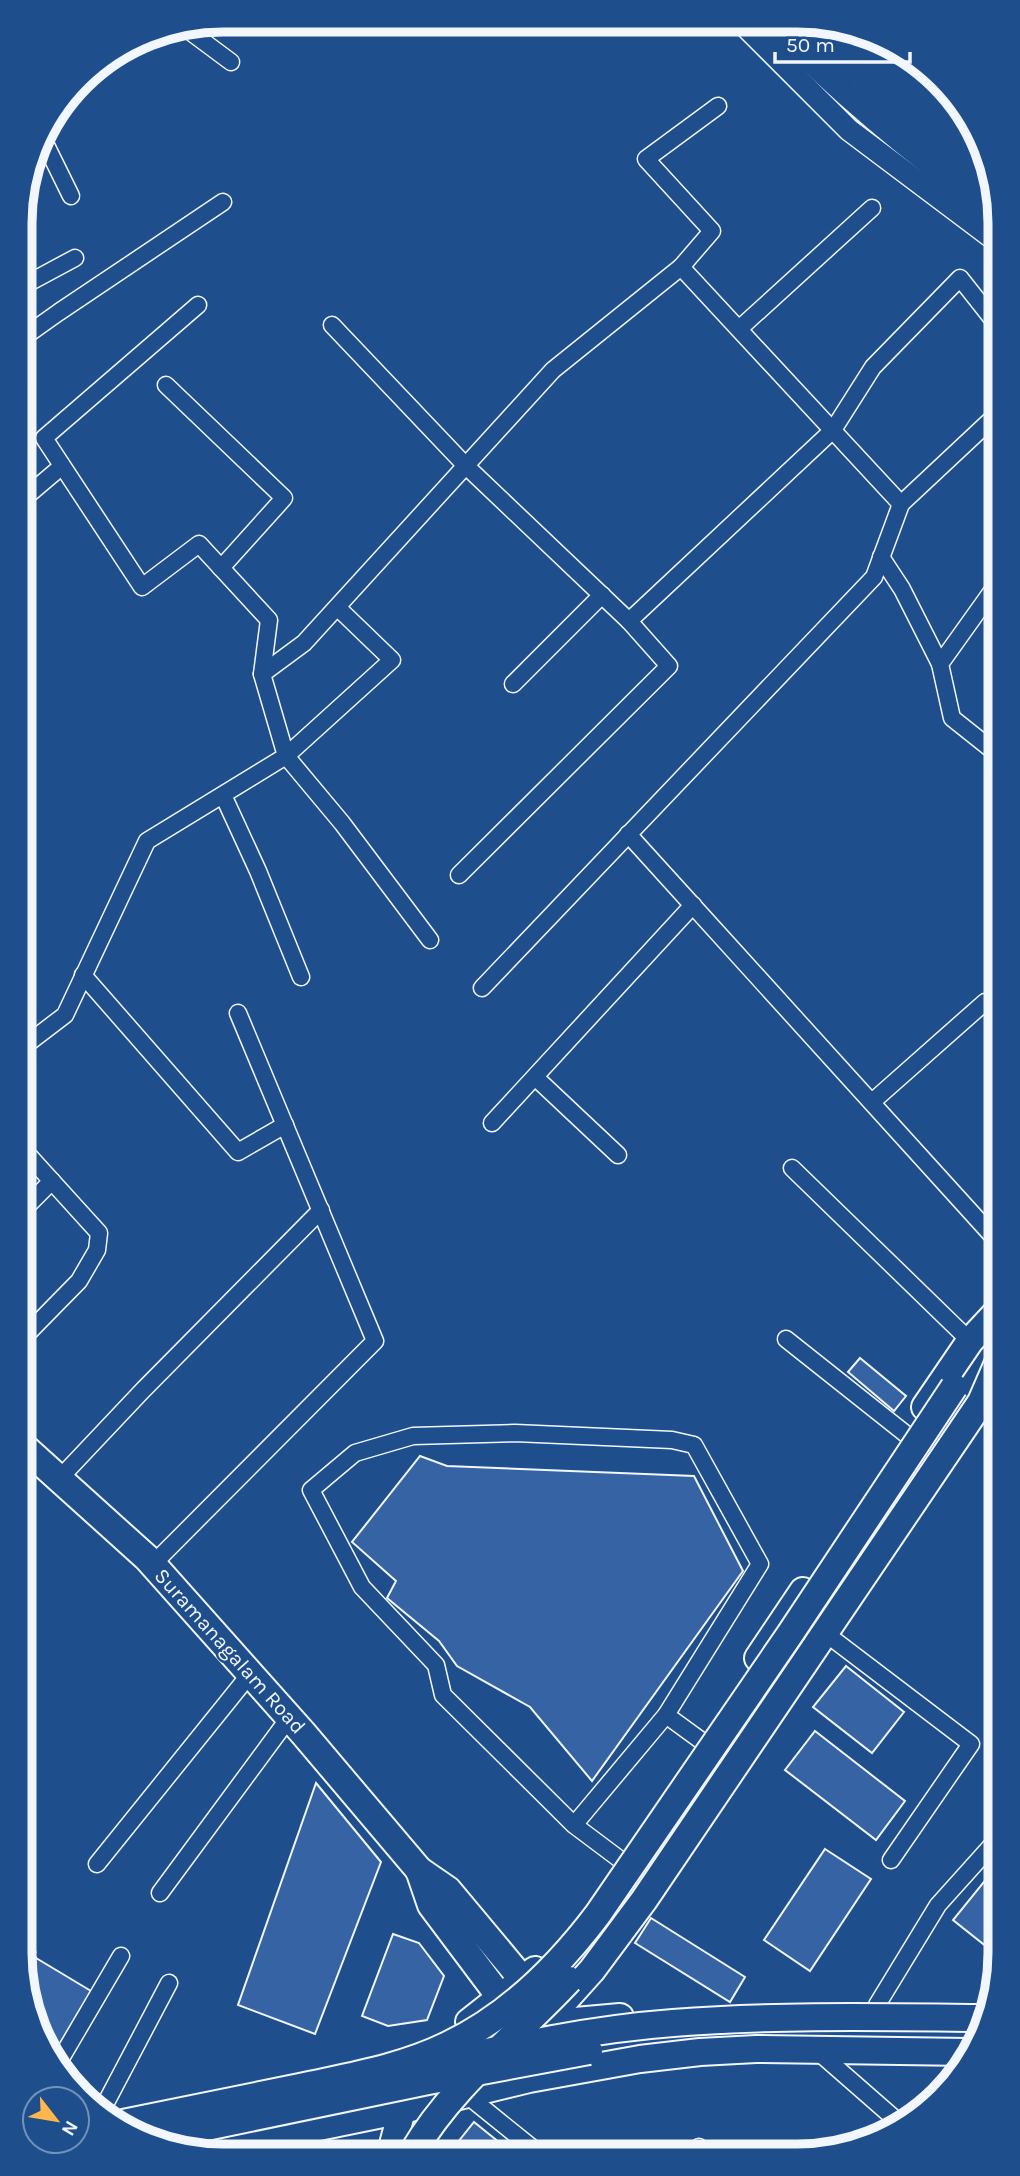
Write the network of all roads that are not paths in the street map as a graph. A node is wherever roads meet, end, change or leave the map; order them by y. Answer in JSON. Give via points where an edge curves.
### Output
{"nodes":[{"id":1,"x":750,"y":32,"type":"edge"},
{"id":2,"x":783,"y":32,"type":"edge"},
{"id":3,"x":819,"y":33,"type":"edge"},
{"id":4,"x":193,"y":34,"type":"edge"},
{"id":5,"x":865,"y":44,"type":"edge"},
{"id":6,"x":231,"y":62,"type":"dead end"},
{"id":7,"x":718,"y":106,"type":"dead end"},
{"id":8,"x":966,"y":134,"type":"edge"},
{"id":9,"x":47,"y":147,"type":"edge"},
{"id":10,"x":981,"y":170,"type":"edge"},
{"id":11,"x":71,"y":196,"type":"dead end"},
{"id":12,"x":223,"y":202,"type":"dead end"},
{"id":13,"x":987,"y":205,"type":"edge"},
{"id":14,"x":872,"y":208,"type":"dead end"},
{"id":15,"x":988,"y":234,"type":"edge"},
{"id":16,"x":75,"y":258,"type":"dead end"},
{"id":17,"x":681,"y":267,"type":"junction"},
{"id":18,"x":32,"y":281,"type":"edge"},
{"id":19,"x":198,"y":305,"type":"dead end"},
{"id":20,"x":988,"y":313,"type":"edge"},
{"id":21,"x":332,"y":325,"type":"dead end"},
{"id":22,"x":739,"y":329,"type":"junction"},
{"id":23,"x":32,"y":331,"type":"edge"},
{"id":24,"x":166,"y":385,"type":"dead end"},
{"id":25,"x":988,"y":423,"type":"edge"},
{"id":26,"x":833,"y":430,"type":"junction"},
{"id":27,"x":466,"y":466,"type":"junction"},
{"id":28,"x":61,"y":467,"type":"junction"},
{"id":29,"x":32,"y":492,"type":"edge"},
{"id":30,"x":901,"y":504,"type":"junction"},
{"id":31,"x":881,"y":557,"type":"junction"},
{"id":32,"x":221,"y":568,"type":"junction"},
{"id":33,"x":602,"y":595,"type":"junction"},
{"id":34,"x":988,"y":597,"type":"edge"},
{"id":35,"x":337,"y":607,"type":"junction"},
{"id":36,"x":629,"y":621,"type":"junction"},
{"id":37,"x":940,"y":664,"type":"junction"},
{"id":38,"x":262,"y":674,"type":"junction"},
{"id":39,"x":513,"y":684,"type":"dead end"},
{"id":40,"x":988,"y":747,"type":"edge"},
{"id":41,"x":286,"y":757,"type":"junction"},
{"id":42,"x":223,"y":795,"type":"junction"},
{"id":43,"x":628,"y":834,"type":"junction"},
{"id":44,"x":459,"y":875,"type":"dead end"},
{"id":45,"x":694,"y":905,"type":"junction"},
{"id":46,"x":430,"y":940,"type":"dead end"},
{"id":47,"x":83,"y":975,"type":"junction"},
{"id":48,"x":302,"y":977,"type":"dead end"},
{"id":49,"x":482,"y":988,"type":"dead end"},
{"id":50,"x":985,"y":1002,"type":"dead end"},
{"id":51,"x":238,"y":1013,"type":"dead end"},
{"id":52,"x":32,"y":1040,"type":"edge"},
{"id":53,"x":535,"y":1077,"type":"junction"},
{"id":54,"x":872,"y":1102,"type":"junction"},
{"id":55,"x":492,"y":1123,"type":"dead end"},
{"id":56,"x":285,"y":1125,"type":"junction"},
{"id":57,"x":618,"y":1155,"type":"dead end"},
{"id":58,"x":32,"y":1159,"type":"edge"},
{"id":59,"x":792,"y":1168,"type":"dead end"},
{"id":60,"x":52,"y":1181,"type":"junction"},
{"id":61,"x":32,"y":1201,"type":"edge"},
{"id":62,"x":321,"y":1210,"type":"junction"},
{"id":63,"x":988,"y":1231,"type":"edge"},
{"id":64,"x":988,"y":1322,"type":"edge"},
{"id":65,"x":32,"y":1329,"type":"edge"},
{"id":66,"x":786,"y":1339,"type":"dead end"},
{"id":67,"x":970,"y":1341,"type":"junction"},
{"id":68,"x":988,"y":1342,"type":"edge"},
{"id":69,"x":988,"y":1365,"type":"edge"},
{"id":70,"x":988,"y":1386,"type":"edge"},
{"id":71,"x":962,"y":1392,"type":"junction"},
{"id":72,"x":907,"y":1435,"type":"junction"},
{"id":73,"x":32,"y":1454,"type":"edge"},
{"id":74,"x":59,"y":1479,"type":"junction"},
{"id":75,"x":153,"y":1564,"type":"junction"},
{"id":76,"x":825,"y":1633,"type":"junction"},
{"id":77,"x":250,"y":1674,"type":"junction"},
{"id":78,"x":666,"y":1715,"type":"junction"},
{"id":79,"x":289,"y":1718,"type":"junction"},
{"id":80,"x":702,"y":1742,"type":"junction"},
{"id":81,"x":574,"y":1825,"type":"junction"},
{"id":82,"x":988,"y":1849,"type":"edge"},
{"id":83,"x":891,"y":1860,"type":"dead end"},
{"id":84,"x":622,"y":1861,"type":"junction"},
{"id":85,"x":97,"y":1864,"type":"dead end"},
{"id":86,"x":419,"y":1870,"type":"junction"},
{"id":87,"x":160,"y":1893,"type":"dead end"},
{"id":88,"x":121,"y":1956,"type":"dead end"},
{"id":89,"x":523,"y":1980,"type":"junction"},
{"id":90,"x":169,"y":1983,"type":"dead end"},
{"id":91,"x":500,"y":1997,"type":"junction"},
{"id":92,"x":877,"y":2005,"type":"junction"},
{"id":93,"x":981,"y":2005,"type":"edge"},
{"id":94,"x":977,"y":2018,"type":"edge"},
{"id":95,"x":542,"y":2024,"type":"junction"},
{"id":96,"x":970,"y":2034,"type":"edge"},
{"id":97,"x":815,"y":2049,"type":"junction"},
{"id":98,"x":961,"y":2052,"type":"edge"},
{"id":99,"x":431,"y":2054,"type":"junction"},
{"id":100,"x":62,"y":2057,"type":"edge"},
{"id":101,"x":486,"y":2061,"type":"junction"},
{"id":102,"x":468,"y":2095,"type":"junction"},
{"id":103,"x":105,"y":2104,"type":"edge"},
{"id":104,"x":402,"y":2110,"type":"junction"},
{"id":105,"x":121,"y":2115,"type":"edge"},
{"id":106,"x":894,"y":2119,"type":"edge"},
{"id":107,"x":132,"y":2121,"type":"edge"},
{"id":108,"x":142,"y":2126,"type":"edge"},
{"id":109,"x":166,"y":2135,"type":"edge"},
{"id":110,"x":195,"y":2143,"type":"edge"},
{"id":111,"x":235,"y":2144,"type":"edge"},
{"id":112,"x":393,"y":2144,"type":"edge"},
{"id":113,"x":417,"y":2144,"type":"edge"},
{"id":114,"x":432,"y":2144,"type":"edge"},
{"id":115,"x":528,"y":2144,"type":"edge"}],
"edges":[{"from":1,"to":15,"type":"street","via":[[849,130]]},
{"from":2,"to":13,"type":"main road","via":[[887,128]]},
{"from":3,"to":10,"type":"main road","via":[[919,124]]},
{"from":4,"to":6,"type":"street"},
{"from":5,"to":8,"type":"street"},
{"from":7,"to":17,"type":"street","via":[[646,159],[712,231]]},
{"from":9,"to":11,"type":"street"},
{"from":12,"to":23,"type":"street"},
{"from":14,"to":22,"type":"street"},
{"from":16,"to":18,"type":"street"},
{"from":17,"to":22,"type":"street"},
{"from":17,"to":27,"type":"street","via":[[553,370]]},
{"from":19,"to":28,"type":"street","via":[[44,438]]},
{"from":20,"to":26,"type":"street","via":[[960,278],[873,367]]},
{"from":21,"to":27,"type":"street"},
{"from":22,"to":26,"type":"street"},
{"from":24,"to":32,"type":"street","via":[[284,498]]},
{"from":25,"to":30,"type":"street"},
{"from":26,"to":30,"type":"street"},
{"from":26,"to":36,"type":"street"},
{"from":27,"to":33,"type":"street"},
{"from":27,"to":35,"type":"street"},
{"from":28,"to":29,"type":"street"},
{"from":28,"to":32,"type":"street","via":[[142,587],[199,544]]},
{"from":30,"to":31,"type":"street"},
{"from":31,"to":37,"type":"street"},
{"from":31,"to":43,"type":"street","via":[[874,577]]},
{"from":32,"to":38,"type":"street","via":[[269,620]]},
{"from":33,"to":36,"type":"street"},
{"from":33,"to":39,"type":"street"},
{"from":34,"to":37,"type":"street"},
{"from":35,"to":38,"type":"street","via":[[304,643]]},
{"from":35,"to":41,"type":"street","via":[[392,660]]},
{"from":36,"to":44,"type":"street","via":[[668,666]]},
{"from":37,"to":40,"type":"street","via":[[952,718]]},
{"from":38,"to":41,"type":"street"},
{"from":41,"to":42,"type":"street"},
{"from":41,"to":46,"type":"street"},
{"from":42,"to":47,"type":"street","via":[[148,841]]},
{"from":42,"to":48,"type":"street"},
{"from":43,"to":45,"type":"street"},
{"from":43,"to":49,"type":"street"},
{"from":45,"to":53,"type":"street"},
{"from":45,"to":54,"type":"street"},
{"from":47,"to":52,"type":"street","via":[[65,1015]]},
{"from":47,"to":56,"type":"street","via":[[238,1152]]},
{"from":50,"to":54,"type":"street"},
{"from":51,"to":56,"type":"street"},
{"from":53,"to":55,"type":"street"},
{"from":53,"to":57,"type":"street"},
{"from":54,"to":63,"type":"street"},
{"from":56,"to":62,"type":"street"},
{"from":58,"to":60,"type":"street"},
{"from":59,"to":67,"type":"street"},
{"from":60,"to":61,"type":"street"},
{"from":60,"to":65,"type":"street","via":[[99,1233],[97,1250],[79,1281]]},
{"from":62,"to":74,"type":"street"},
{"from":62,"to":75,"type":"street","via":[[375,1341]]},
{"from":64,"to":67,"type":"main road"},
{"from":66,"to":72,"type":"street"},
{"from":67,"to":72,"type":"main road"},
{"from":68,"to":71,"type":"main road"},
{"from":69,"to":71,"type":"main road"},
{"from":70,"to":76,"type":"main road"},
{"from":71,"to":101,"type":"main road","bridge":true,"via":[[622,1913],[569,1980]]},
{"from":71,"to":107,"type":"main road","bridge":true,"via":[[598,1914],[525,1994],[458,2040],[386,2069]]},
{"from":72,"to":80,"type":"main road"},
{"from":73,"to":74,"type":"main road","name":"Suramanagalam Road"},
{"from":74,"to":75,"type":"main road","name":"Suramanagalam Road"},
{"from":75,"to":77,"type":"main road","name":"Suramanagalam Road"},
{"from":76,"to":83,"type":"street","via":[[971,1744]]},
{"from":76,"to":95,"type":"main road","via":[[620,1935]]},
{"from":77,"to":79,"type":"main road","name":"Suramanagalam Road"},
{"from":77,"to":85,"type":"street"},
{"from":78,"to":80,"type":"street"},
{"from":78,"to":81,"type":"street"},
{"from":78,"to":81,"type":"street","via":[[760,1564],[694,1445],[672,1440],[515,1433],[413,1436],[355,1452],[311,1490],[362,1587],[436,1665],[443,1695]]},
{"from":79,"to":86,"type":"main road","name":"Suramanagalam Road"},
{"from":79,"to":87,"type":"street"},
{"from":80,"to":84,"type":"main road"},
{"from":81,"to":84,"type":"street"},
{"from":82,"to":92,"type":"street","via":[[937,1905]]},
{"from":84,"to":89,"type":"main road","via":[[573,1931]]},
{"from":86,"to":89,"type":"main road","via":[[449,1890]]},
{"from":86,"to":91,"type":"main road","via":[[431,1905]]},
{"from":88,"to":100,"type":"street"},
{"from":89,"to":91,"type":"main road"},
{"from":90,"to":103,"type":"street"},
{"from":91,"to":99,"type":"main road"},
{"from":92,"to":93,"type":"main road"},
{"from":92,"to":95,"type":"main road","via":[[680,2012]]},
{"from":94,"to":108,"type":"main road","bridge":true,"via":[[761,2019],[593,2031]]},
{"from":95,"to":99,"type":"main road"},
{"from":95,"to":102,"type":"main road"},
{"from":96,"to":109,"type":"main road","bridge":true,"via":[[823,2030],[612,2047]]},
{"from":97,"to":98,"type":"main road"},
{"from":97,"to":102,"type":"main road","via":[[700,2052],[640,2059]]},
{"from":97,"to":106,"type":"street"},
{"from":99,"to":104,"type":"main road"},
{"from":99,"to":105,"type":"main road"},
{"from":101,"to":110,"type":"main road","bridge":true,"via":[[445,2092],[418,2101]]},
{"from":101,"to":113,"type":"main road","bridge":true,"via":[[440,2110]]},
{"from":102,"to":104,"type":"main road"},
{"from":102,"to":114,"type":"main road"},
{"from":102,"to":115,"type":"street"},
{"from":104,"to":111,"type":"main road"},
{"from":104,"to":112,"type":"main road"}]}
